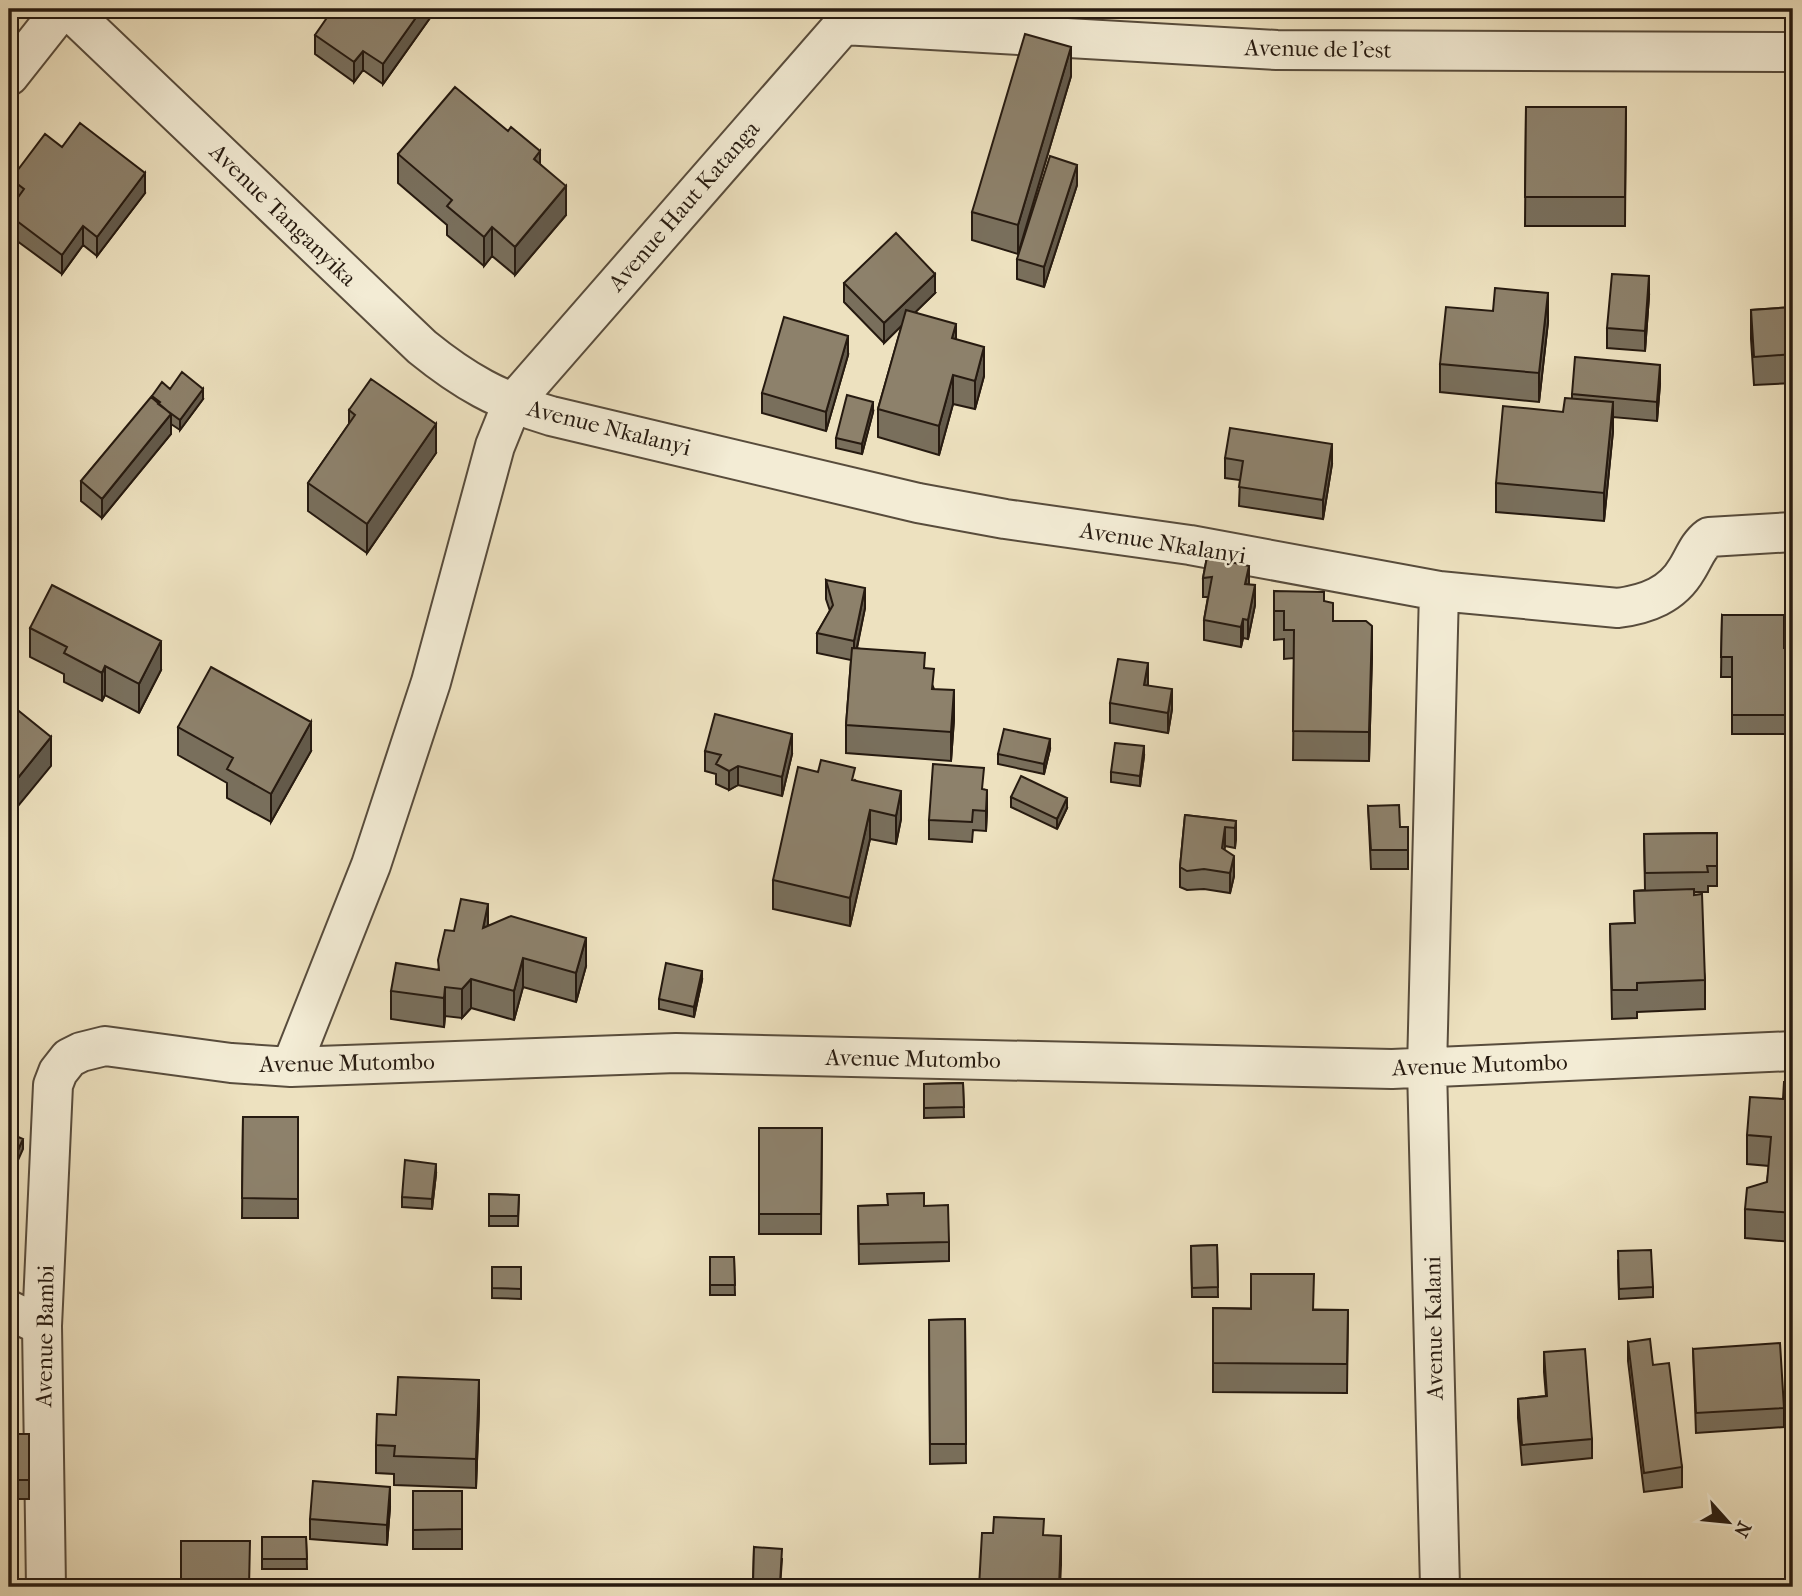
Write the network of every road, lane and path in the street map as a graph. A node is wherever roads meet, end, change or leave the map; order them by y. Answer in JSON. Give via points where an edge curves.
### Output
{"nodes":[{"id":1,"x":65,"y":9,"type":"edge"},
{"id":2,"x":850,"y":17,"type":"edge"},
{"id":3,"x":1793,"y":52,"type":"edge"},
{"id":4,"x":9,"y":76,"type":"edge"},
{"id":5,"x":512,"y":404,"type":"junction"},
{"id":6,"x":1793,"y":532,"type":"edge"},
{"id":7,"x":1439,"y":591,"type":"junction"},
{"id":8,"x":1793,"y":1051,"type":"edge"},
{"id":9,"x":291,"y":1067,"type":"junction"},
{"id":10,"x":1427,"y":1068,"type":"junction"},
{"id":11,"x":52,"y":1085,"type":"joint"},
{"id":12,"x":26,"y":1318,"type":"edge"},
{"id":13,"x":46,"y":1587,"type":"edge"},
{"id":14,"x":1440,"y":1587,"type":"edge"}],
"edges":[{"from":1,"to":4,"type":"street"},
{"from":1,"to":5,"type":"street","name":"Avenue Tanganyika","via":[[422,347],[452,372]]},
{"from":2,"to":3,"type":"street","name":"Avenue de l'est","via":[[1277,50]]},
{"from":2,"to":5,"type":"street","name":"Avenue Haut Katanga"},
{"from":5,"to":7,"type":"street","name":"Avenue Nkalanyi","via":[[918,503],[1190,545]]},
{"from":5,"to":9,"type":"street","name":"Avenue Haut Katanga","via":[[495,446],[431,682],[371,865]]},
{"from":6,"to":7,"type":"street","name":"Avenue Nkalanyi","via":[[1709,537],[1672,588],[1635,606]]},
{"from":7,"to":10,"type":"street","name":"Avenue Kalani"},
{"from":8,"to":10,"type":"street","name":"Avenue Mutombo"},
{"from":9,"to":10,"type":"street","name":"Avenue Mutombo","via":[[676,1053]]},
{"from":9,"to":11,"type":"street","name":"Avenue Mutombo","via":[[105,1046],[69,1058]]},
{"from":10,"to":14,"type":"street","name":"Avenue Kalani"},
{"from":11,"to":12,"type":"street","name":"Avenue Bambi"},
{"from":12,"to":13,"type":"street","name":"Avenue Bambi"}]}
